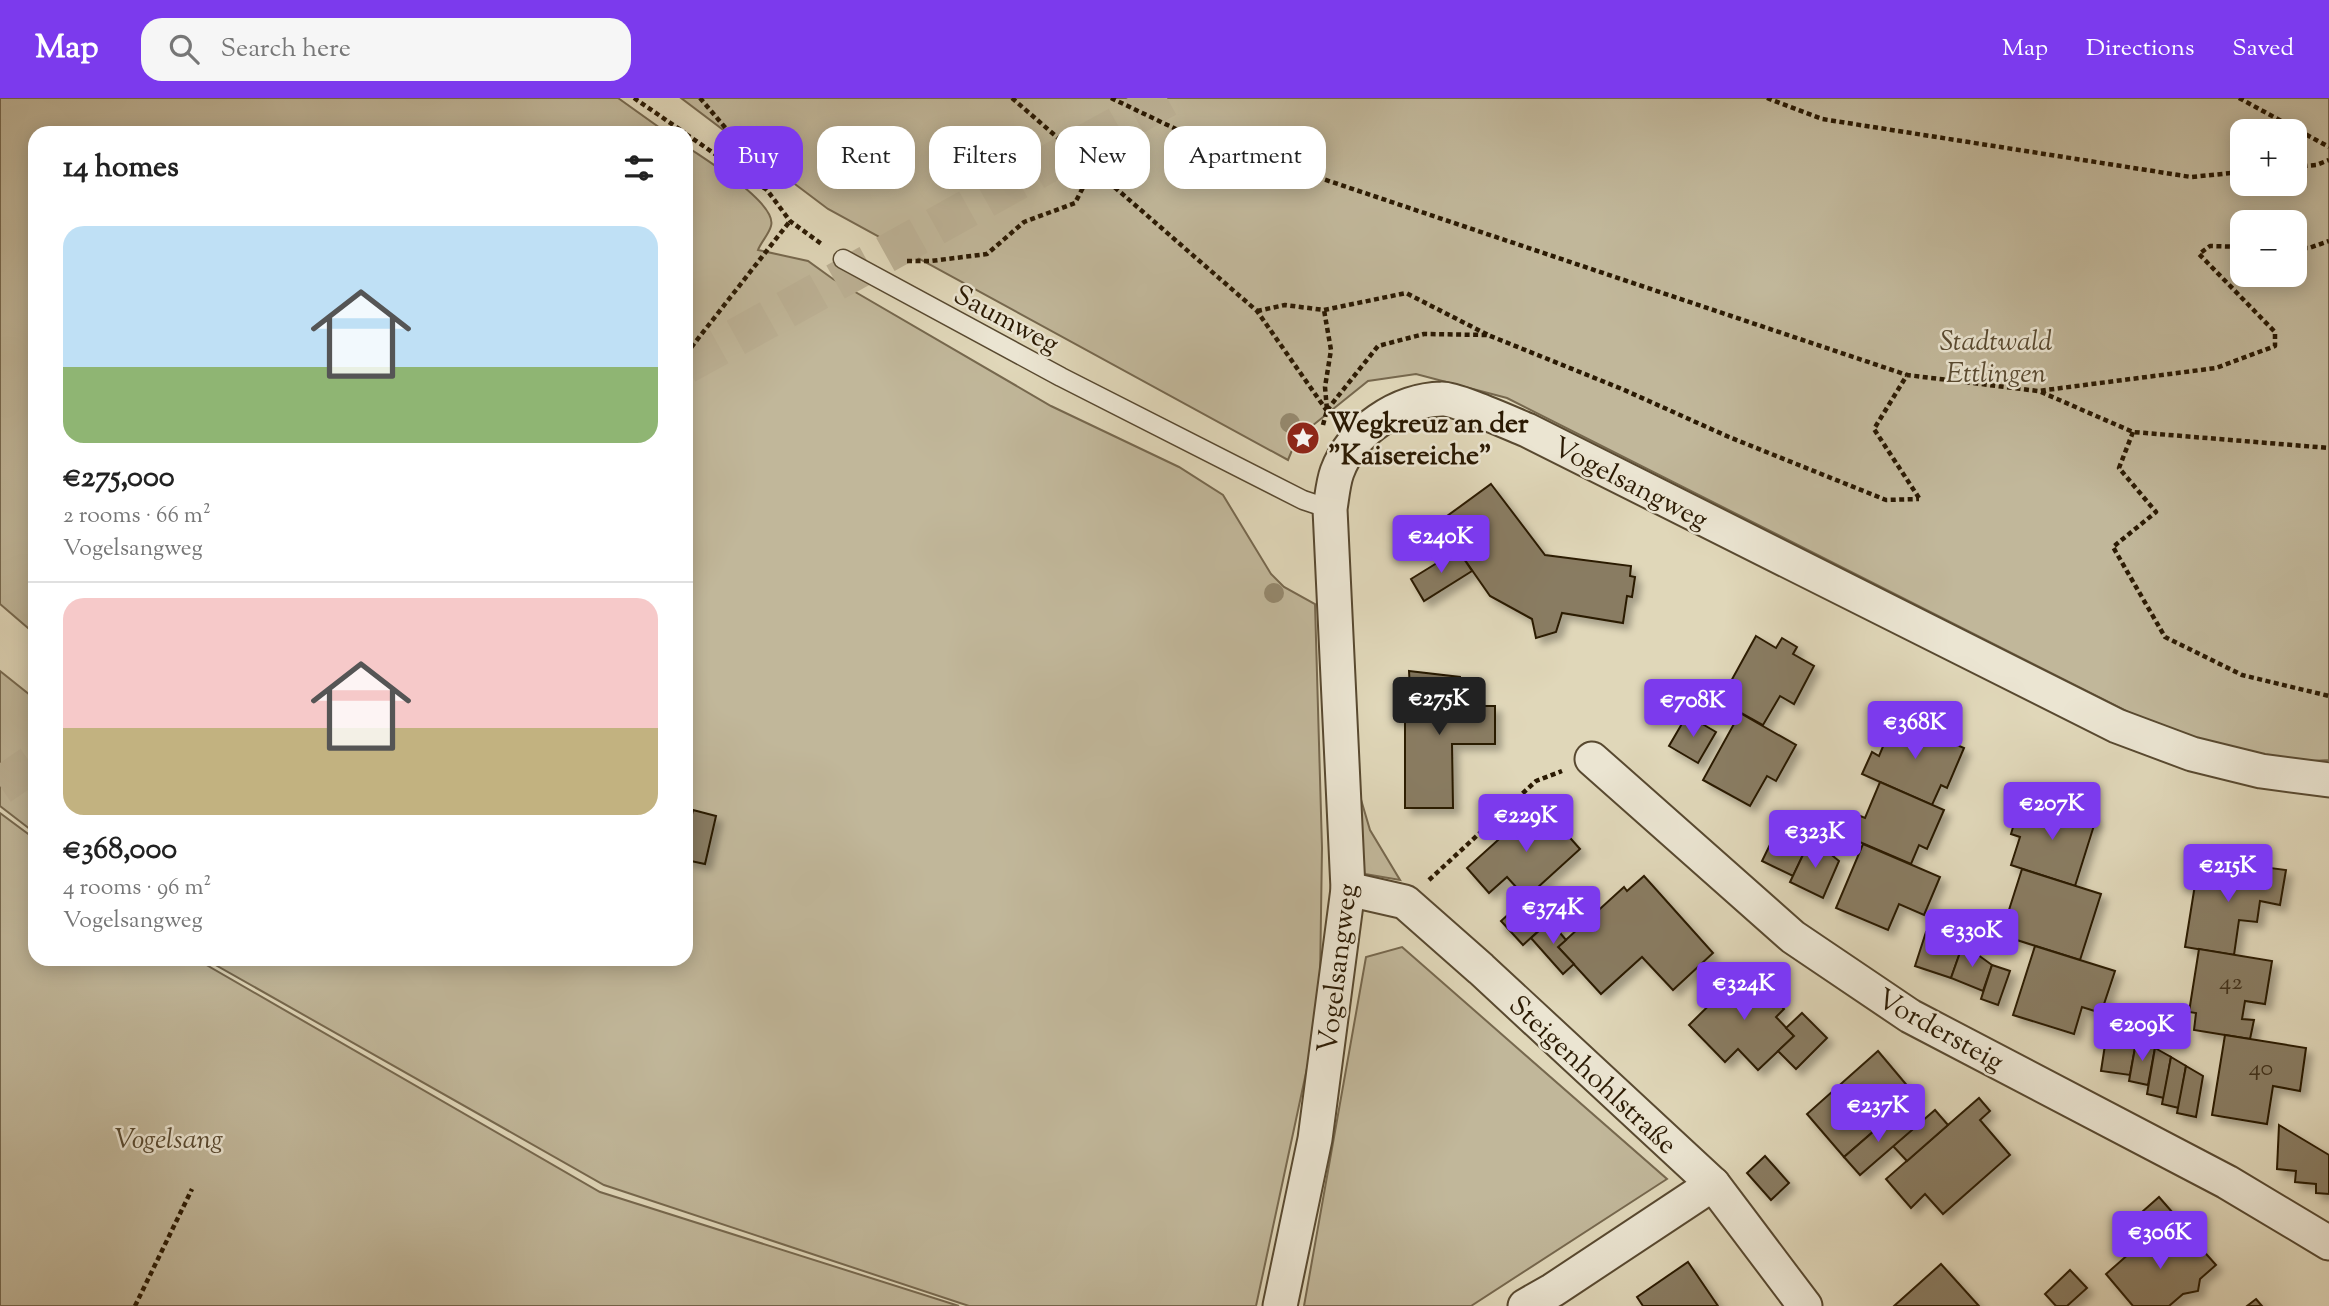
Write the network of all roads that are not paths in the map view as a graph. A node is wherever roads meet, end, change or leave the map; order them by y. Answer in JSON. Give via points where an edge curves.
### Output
{"nodes":[{"id":1,"x":843,"y":259,"type":"road end"},
{"id":2,"x":1330,"y":509,"type":"junction"},
{"id":3,"x":1592,"y":759,"type":"road end"},
{"id":4,"x":2329,"y":780,"type":"edge"},
{"id":5,"x":1348,"y":889,"type":"junction"},
{"id":6,"x":1713,"y":1184,"type":"junction"},
{"id":7,"x":2329,"y":1242,"type":"edge"},
{"id":8,"x":1280,"y":1306,"type":"edge"},
{"id":9,"x":1525,"y":1306,"type":"edge"},
{"id":10,"x":1805,"y":1306,"type":"edge"}],
"edges":[{"from":1,"to":2,"type":"lane","name":"Saumweg","via":[[1061,377],[1303,500]]},
{"from":2,"to":4,"type":"street","name":"Vogelsangweg","via":[[1337,472],[1352,445],[1377,420],[1408,405],[1444,398],[1527,430],[2117,726],[2192,754],[2261,771]]},
{"from":2,"to":5,"type":"street","name":"Vogelsangweg"},
{"from":3,"to":7,"type":"street","name":"Vordersteig","via":[[1793,937],[1910,1016],[2215,1176]]},
{"from":5,"to":6,"type":"street","name":"Steigenhohlstraße","via":[[1405,902]]},
{"from":5,"to":8,"type":"street","name":"Vogelsangweg","via":[[1315,1139]]},
{"from":6,"to":9,"type":"street"},
{"from":6,"to":10,"type":"street","name":"Steigenhohlstraße"}]}
